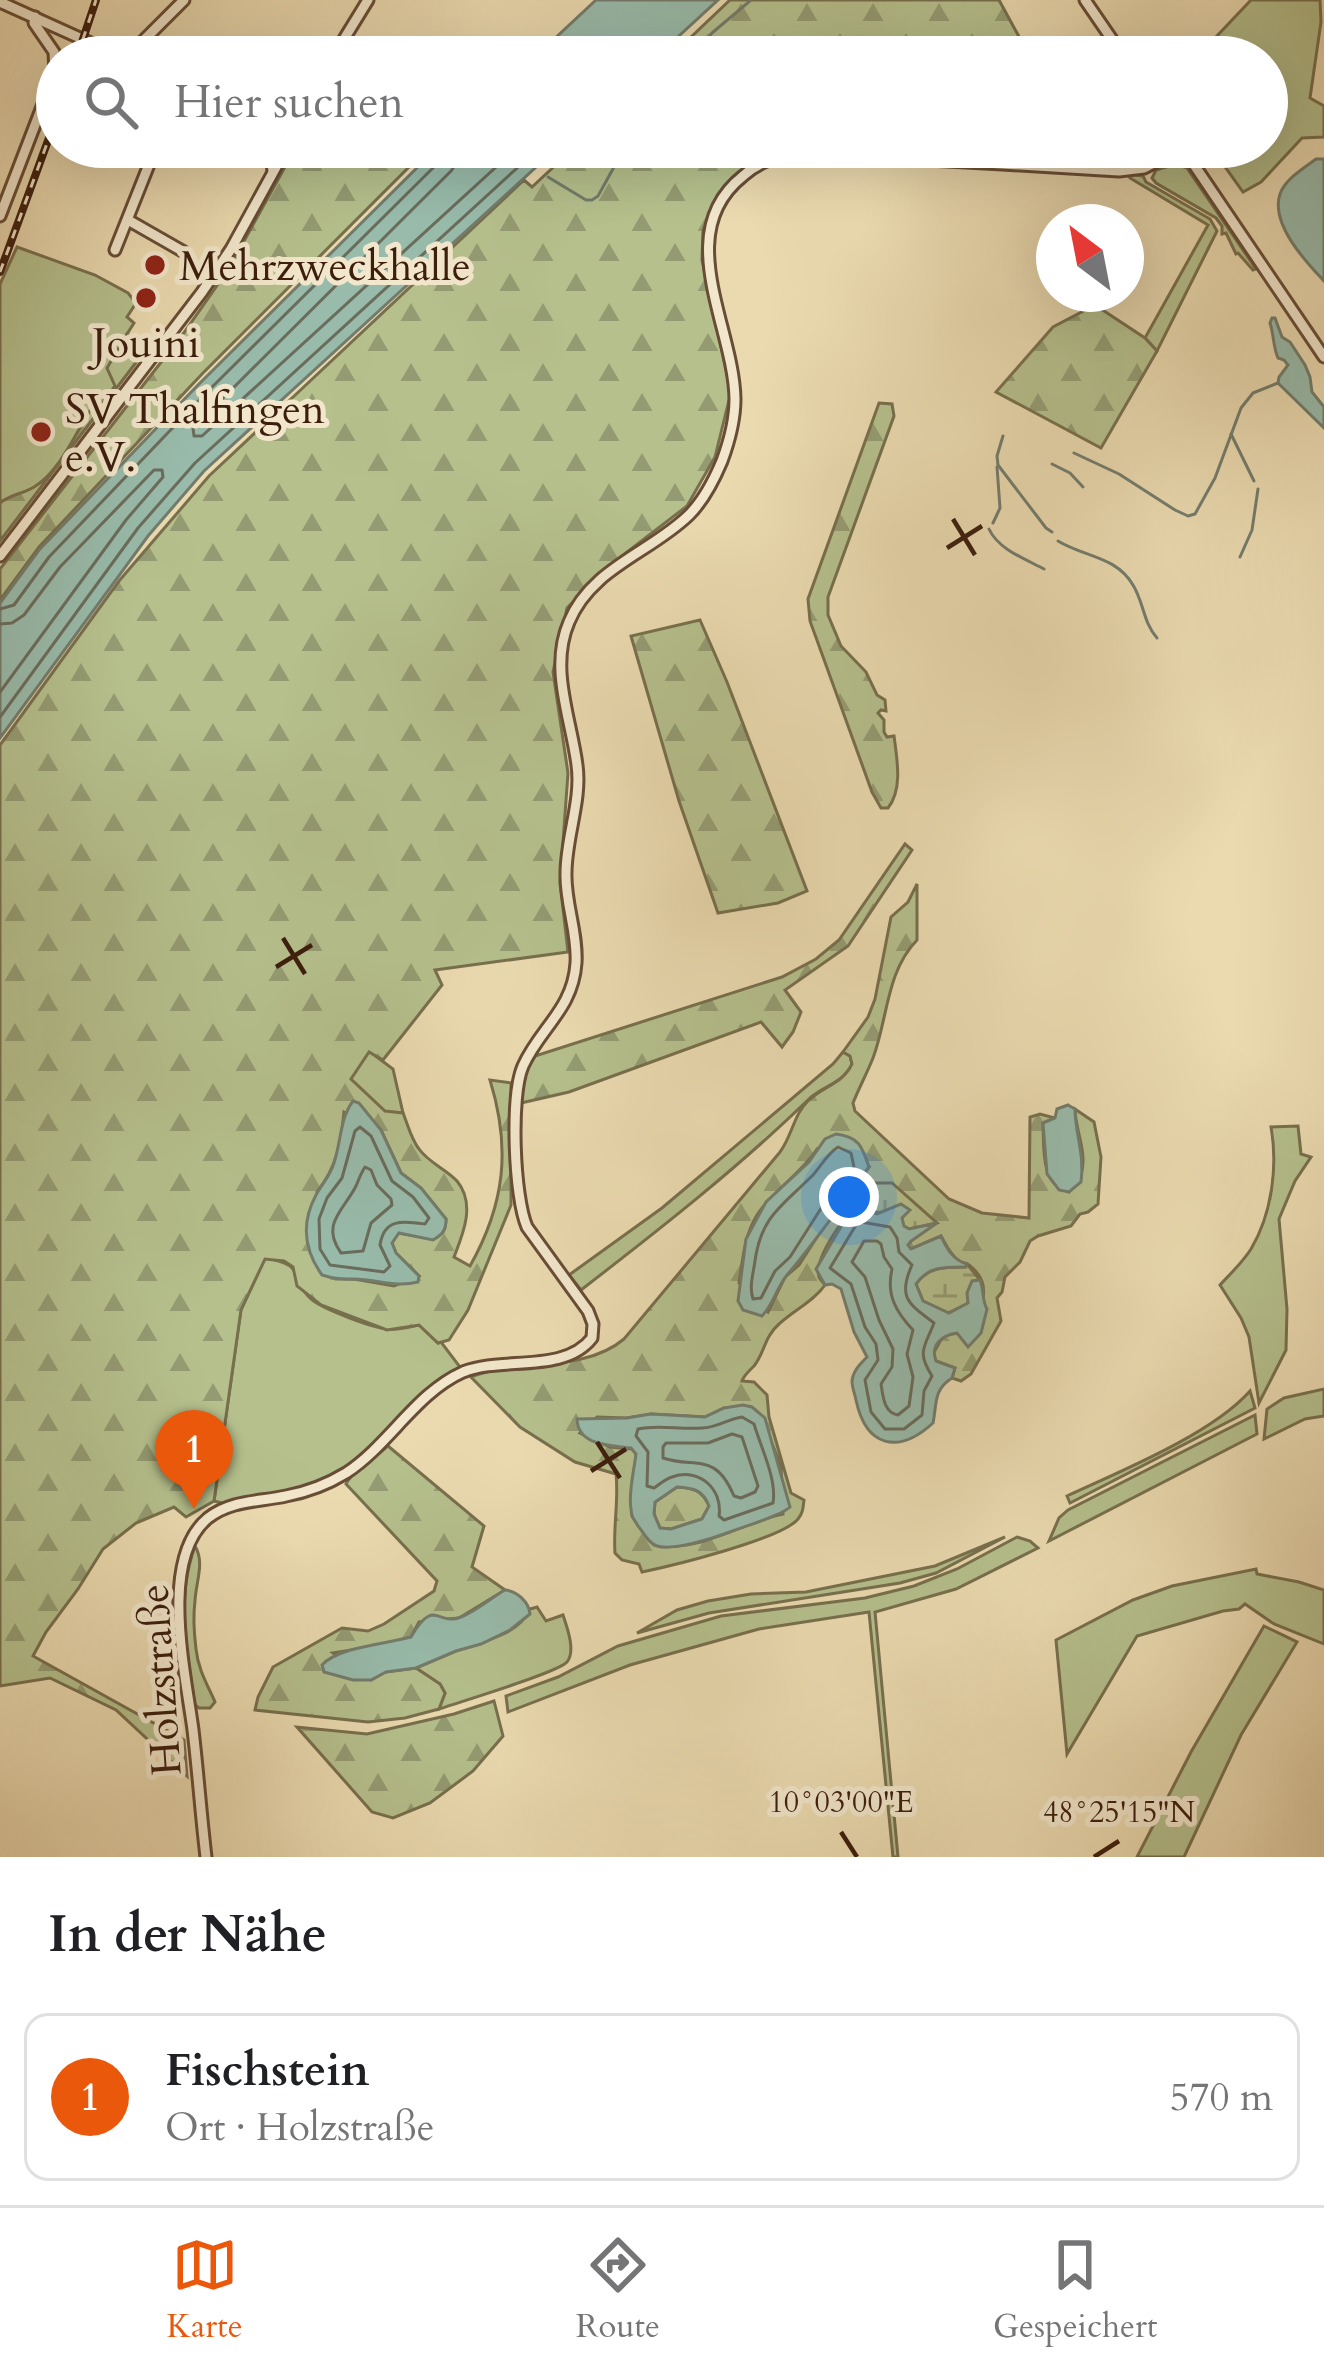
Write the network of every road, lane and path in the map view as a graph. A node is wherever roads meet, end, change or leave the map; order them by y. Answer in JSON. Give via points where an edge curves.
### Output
{"nodes":[{"id":1,"x":33,"y":0,"type":"edge"},
{"id":2,"x":184,"y":0,"type":"edge"},
{"id":3,"x":368,"y":0,"type":"edge"},
{"id":4,"x":1084,"y":0,"type":"edge"},
{"id":5,"x":0,"y":2,"type":"edge"},
{"id":6,"x":31,"y":16,"type":"junction"},
{"id":7,"x":43,"y":36,"type":"edge"},
{"id":8,"x":75,"y":36,"type":"edge"},
{"id":9,"x":148,"y":36,"type":"edge"},
{"id":10,"x":346,"y":36,"type":"edge"},
{"id":11,"x":1109,"y":36,"type":"edge"},
{"id":12,"x":36,"y":124,"type":"edge"},
{"id":13,"x":148,"y":168,"type":"edge"},
{"id":14,"x":272,"y":168,"type":"edge"},
{"id":15,"x":276,"y":168,"type":"edge"},
{"id":16,"x":754,"y":168,"type":"edge"},
{"id":17,"x":1050,"y":168,"type":"edge"},
{"id":18,"x":1144,"y":168,"type":"edge"},
{"id":19,"x":1197,"y":168,"type":"edge"},
{"id":20,"x":273,"y":173,"type":"junction"},
{"id":21,"x":0,"y":216,"type":"edge"},
{"id":22,"x":128,"y":220,"type":"junction"},
{"id":23,"x":115,"y":250,"type":"dead end"},
{"id":24,"x":184,"y":253,"type":"dead end"},
{"id":25,"x":1324,"y":357,"type":"edge"},
{"id":26,"x":0,"y":556,"type":"edge"},
{"id":27,"x":206,"y":1857,"type":"edge"}],
"edges":[{"from":1,"to":6,"type":"street"},
{"from":2,"to":9,"type":"street"},
{"from":3,"to":10,"type":"street"},
{"from":4,"to":11,"type":"street"},
{"from":5,"to":6,"type":"street"},
{"from":6,"to":7,"type":"street"},
{"from":6,"to":8,"type":"street"},
{"from":12,"to":21,"type":"street"},
{"from":13,"to":22,"type":"street"},
{"from":14,"to":20,"type":"street"},
{"from":15,"to":20,"type":"street"},
{"from":16,"to":27,"type":"street","name":"Holzstraße","via":[[717,211],[708,241],[735,400],[729,442],[688,515],[592,584],[566,627],[561,659],[578,783],[566,878],[577,962],[569,998],[520,1072],[517,1190],[526,1227],[588,1310],[592,1338],[575,1354],[455,1376],[344,1474],[317,1488],[225,1508],[201,1526],[187,1551],[179,1605]]},
{"from":17,"to":18,"type":"street","name":"Holzstraße"},
{"from":19,"to":25,"type":"street"},
{"from":20,"to":26,"type":"street","via":[[172,334]]},
{"from":22,"to":23,"type":"street"},
{"from":22,"to":24,"type":"street"}]}
